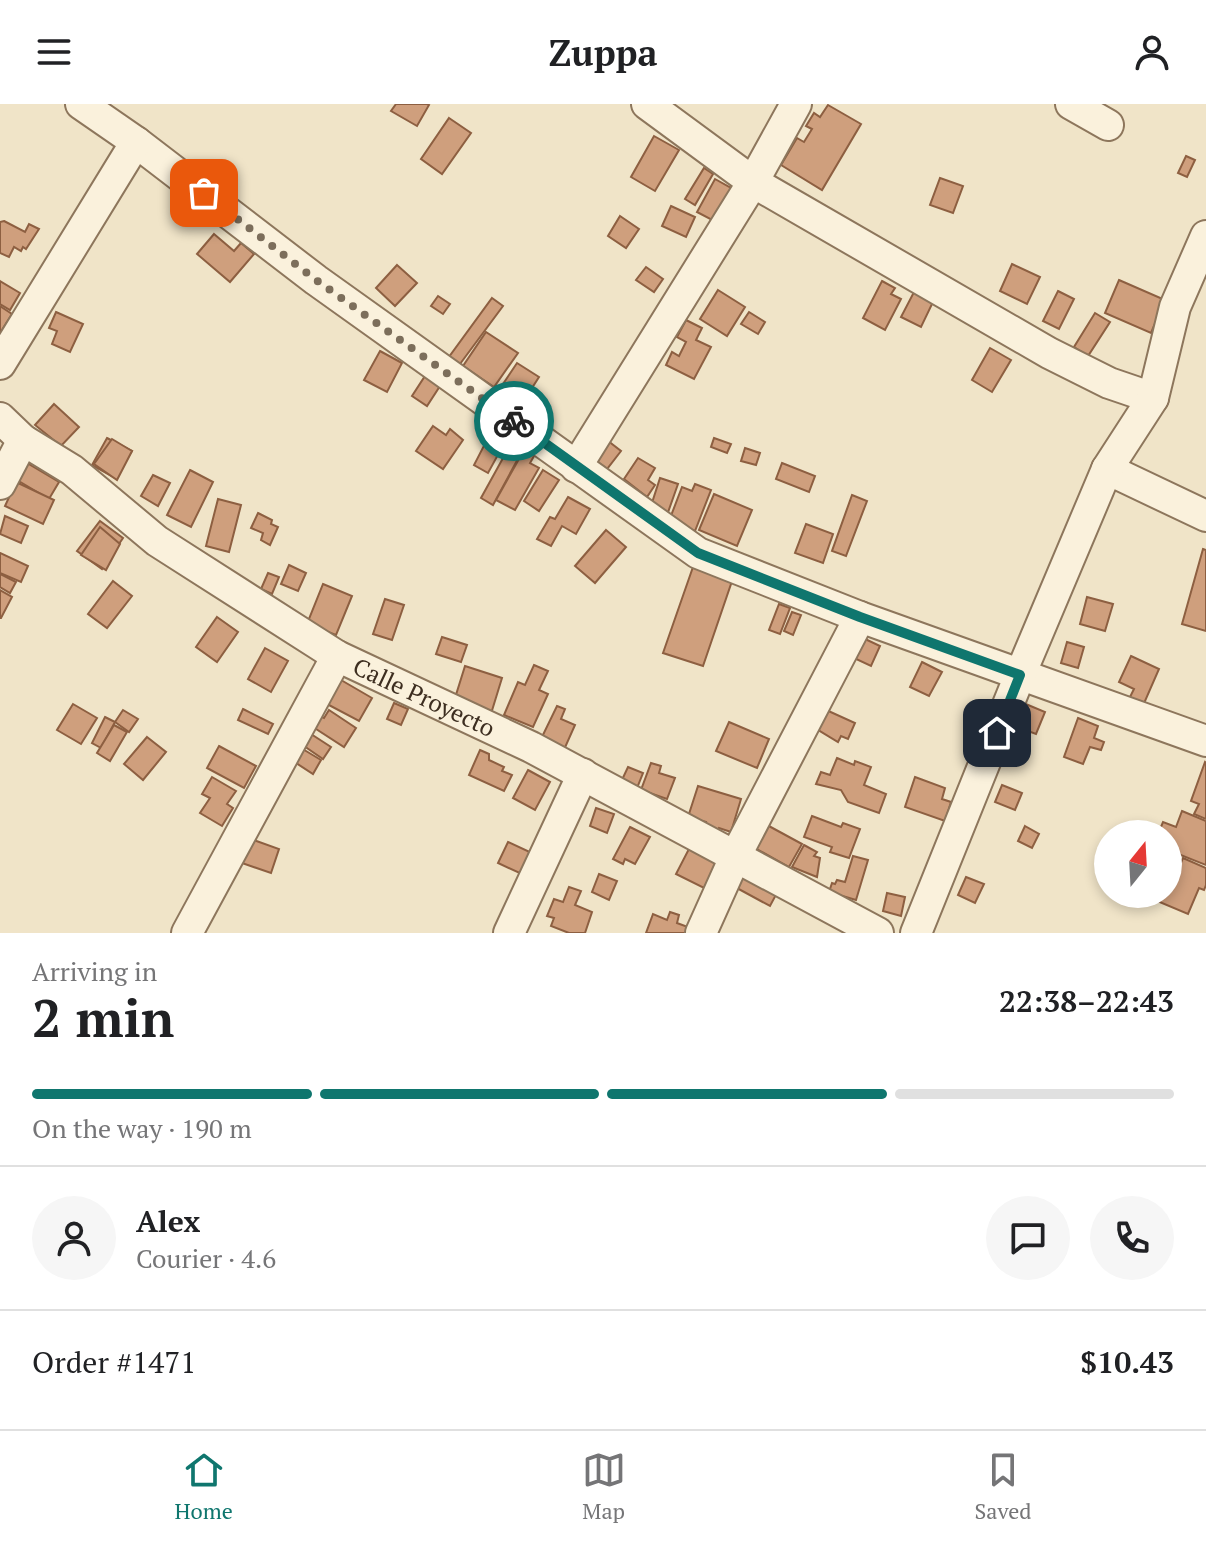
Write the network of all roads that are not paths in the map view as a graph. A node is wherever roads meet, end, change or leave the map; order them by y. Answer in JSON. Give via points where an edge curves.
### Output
{"nodes":[{"id":1,"x":81,"y":104,"type":"edge"},
{"id":2,"x":647,"y":104,"type":"edge"},
{"id":3,"x":796,"y":104,"type":"edge"},
{"id":4,"x":1071,"y":104,"type":"edge"},
{"id":5,"x":1108,"y":125,"type":"dead end"},
{"id":6,"x":136,"y":142,"type":"junction"},
{"id":7,"x":753,"y":182,"type":"junction"},
{"id":8,"x":1206,"y":236,"type":"edge"},
{"id":9,"x":0,"y":364,"type":"edge"},
{"id":10,"x":1153,"y":398,"type":"junction"},
{"id":11,"x":0,"y":418,"type":"edge"},
{"id":12,"x":23,"y":440,"type":"junction"},
{"id":13,"x":576,"y":467,"type":"junction"},
{"id":14,"x":1107,"y":469,"type":"junction"},
{"id":15,"x":0,"y":484,"type":"edge"},
{"id":16,"x":1206,"y":516,"type":"edge"},
{"id":17,"x":860,"y":617,"type":"junction"},
{"id":18,"x":337,"y":656,"type":"junction"},
{"id":19,"x":1020,"y":675,"type":"junction"},
{"id":20,"x":1206,"y":741,"type":"edge"},
{"id":21,"x":583,"y":774,"type":"junction"},
{"id":22,"x":736,"y":855,"type":"junction"},
{"id":23,"x":187,"y":933,"type":"edge"},
{"id":24,"x":509,"y":933,"type":"edge"},
{"id":25,"x":701,"y":933,"type":"edge"},
{"id":26,"x":878,"y":933,"type":"edge"},
{"id":27,"x":916,"y":933,"type":"edge"}],
"edges":[{"from":1,"to":6,"type":"street"},
{"from":2,"to":7,"type":"street"},
{"from":3,"to":7,"type":"street"},
{"from":4,"to":5,"type":"street"},
{"from":6,"to":9,"type":"street"},
{"from":6,"to":13,"type":"street","via":[[316,280]]},
{"from":7,"to":10,"type":"street","via":[[1049,353]]},
{"from":7,"to":13,"type":"street"},
{"from":8,"to":10,"type":"street","via":[[1175,307]]},
{"from":10,"to":14,"type":"street"},
{"from":11,"to":12,"type":"street","name":"Calle Proyecto"},
{"from":12,"to":15,"type":"street"},
{"from":12,"to":18,"type":"street","name":"Calle Proyecto","via":[[72,470],[157,541]]},
{"from":13,"to":17,"type":"street","via":[[698,553]]},
{"from":14,"to":16,"type":"street"},
{"from":14,"to":19,"type":"street"},
{"from":17,"to":19,"type":"street"},
{"from":17,"to":22,"type":"street"},
{"from":18,"to":21,"type":"street","name":"Calle Proyecto"},
{"from":18,"to":23,"type":"street"},
{"from":19,"to":20,"type":"street"},
{"from":19,"to":27,"type":"street"},
{"from":21,"to":22,"type":"street","name":"Calle Proyecto"},
{"from":21,"to":24,"type":"street"},
{"from":22,"to":25,"type":"street"},
{"from":22,"to":26,"type":"street","name":"Calle Proyecto"}]}
